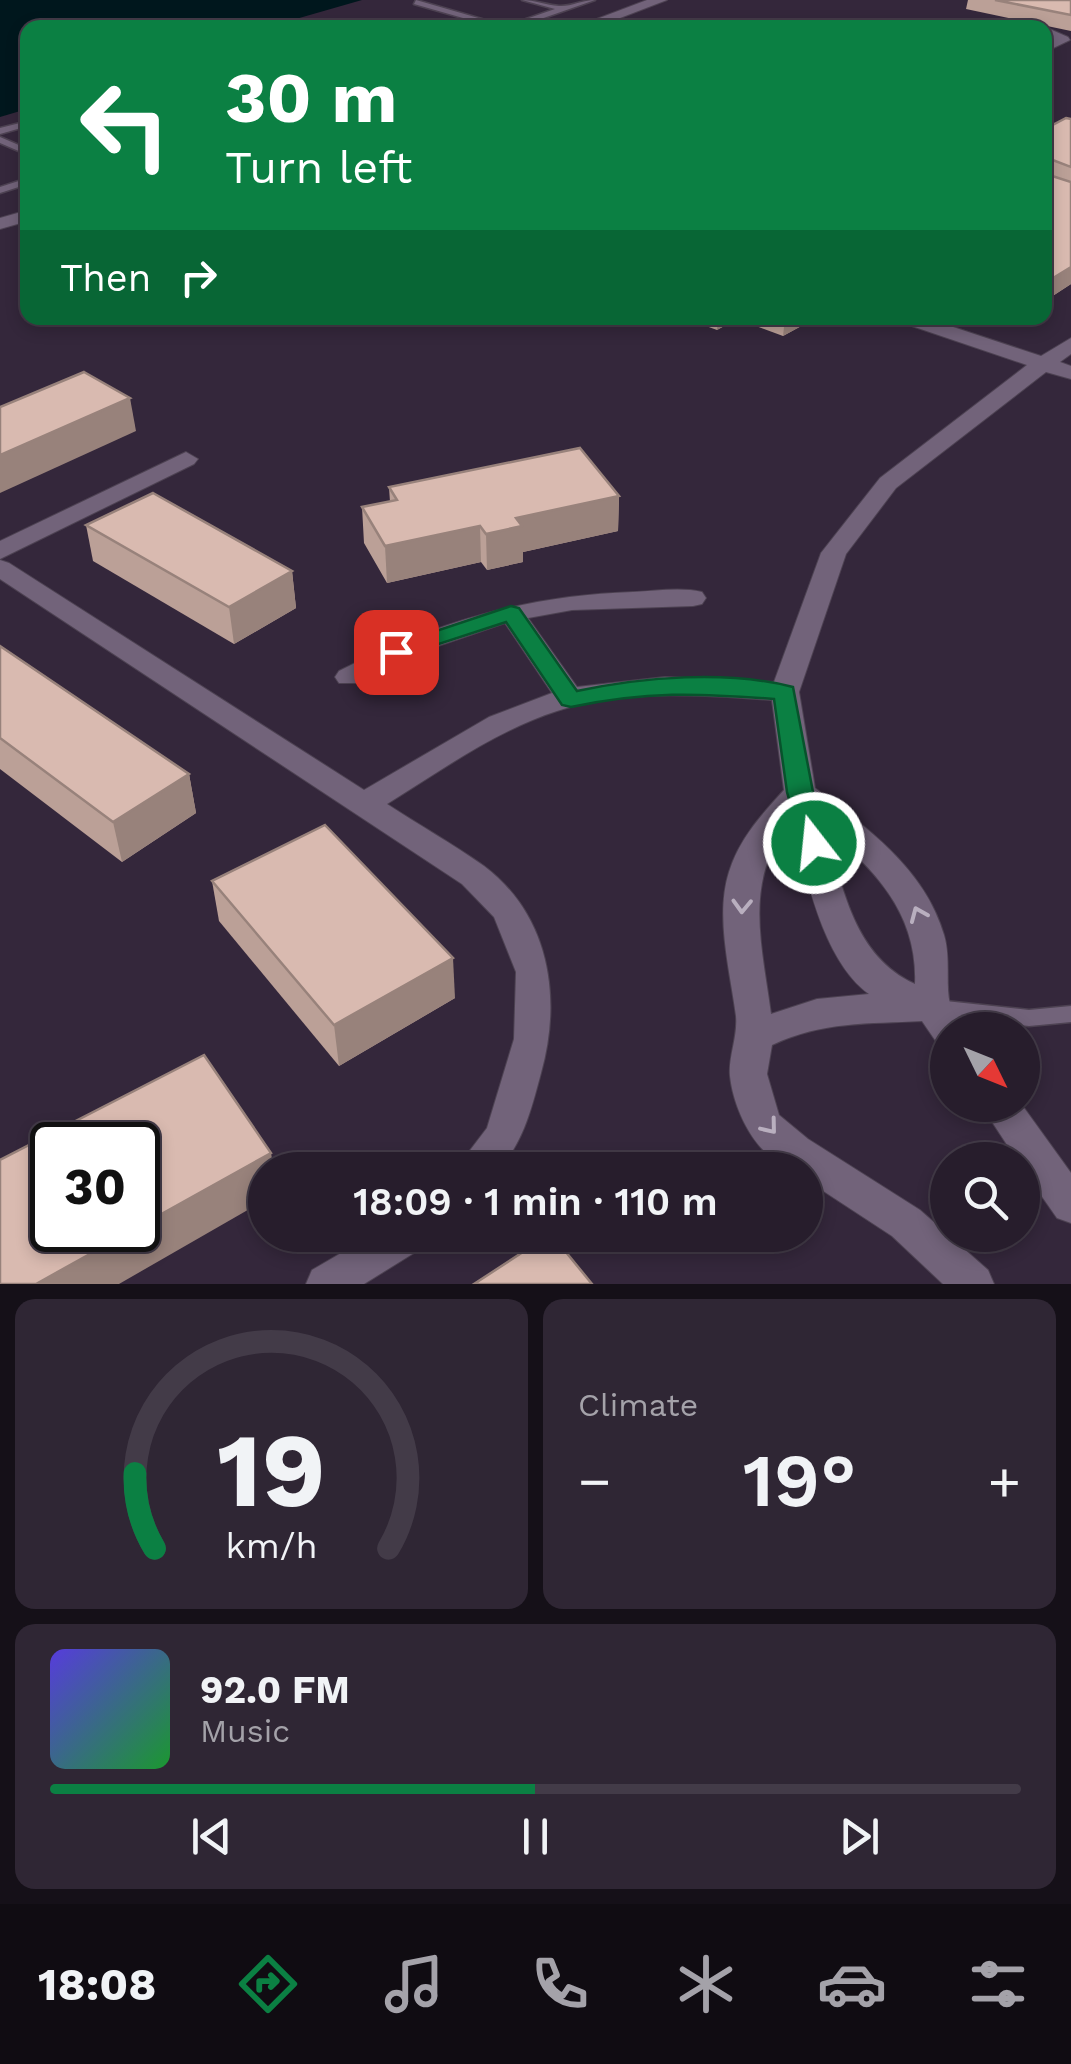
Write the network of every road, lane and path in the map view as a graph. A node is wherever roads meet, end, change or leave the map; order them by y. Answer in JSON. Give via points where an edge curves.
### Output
{"nodes":[{"id":1,"x":526,"y":0,"type":"edge"},
{"id":2,"x":591,"y":0,"type":"edge"},
{"id":3,"x":660,"y":0,"type":"edge"},
{"id":4,"x":417,"y":2,"type":"edge"},
{"id":5,"x":563,"y":9,"type":"junction"},
{"id":6,"x":471,"y":18,"type":"junction"},
{"id":7,"x":465,"y":20,"type":"edge"},
{"id":8,"x":478,"y":20,"type":"edge"},
{"id":9,"x":530,"y":20,"type":"edge"},
{"id":10,"x":602,"y":20,"type":"edge"},
{"id":11,"x":0,"y":179,"type":"edge"},
{"id":12,"x":20,"y":184,"type":"edge"},
{"id":13,"x":14,"y":186,"type":"junction"},
{"id":14,"x":0,"y":190,"type":"edge"},
{"id":15,"x":927,"y":325,"type":"edge"},
{"id":16,"x":1071,"y":344,"type":"edge"},
{"id":17,"x":1043,"y":364,"type":"junction"},
{"id":18,"x":1071,"y":373,"type":"edge"},
{"id":19,"x":186,"y":458,"type":"dead end"},
{"id":20,"x":0,"y":550,"type":"edge"},
{"id":21,"x":0,"y":568,"type":"edge"},
{"id":22,"x":693,"y":598,"type":"dead end"},
{"id":23,"x":511,"y":613,"type":"junction"},
{"id":24,"x":350,"y":677,"type":"dead end"},
{"id":25,"x":785,"y":692,"type":"junction"},
{"id":26,"x":571,"y":700,"type":"junction"},
{"id":27,"x":800,"y":792,"type":"junction"},
{"id":28,"x":364,"y":804,"type":"junction"},
{"id":29,"x":939,"y":1012,"type":"edge"},
{"id":30,"x":930,"y":1013,"type":"edge"},
{"id":31,"x":1071,"y":1014,"type":"edge"},
{"id":32,"x":930,"y":1017,"type":"edge"},
{"id":33,"x":1040,"y":1017,"type":"edge"},
{"id":34,"x":756,"y":1036,"type":"junction"},
{"id":35,"x":1012,"y":1122,"type":"edge"},
{"id":36,"x":490,"y":1152,"type":"edge"},
{"id":37,"x":1071,"y":1206,"type":"edge"},
{"id":38,"x":380,"y":1252,"type":"edge"},
{"id":39,"x":326,"y":1284,"type":"edge"},
{"id":40,"x":973,"y":1284,"type":"edge"}],
"edges":[{"from":1,"to":5,"type":"lane"},
{"from":2,"to":5,"type":"lane"},
{"from":3,"to":10,"type":"street"},
{"from":4,"to":6,"type":"lane"},
{"from":5,"to":9,"type":"lane"},
{"from":6,"to":7,"type":"lane"},
{"from":6,"to":8,"type":"lane"},
{"from":11,"to":13,"type":"lane"},
{"from":12,"to":13,"type":"lane"},
{"from":13,"to":14,"type":"lane"},
{"from":15,"to":17,"type":"street"},
{"from":16,"to":17,"type":"street"},
{"from":17,"to":18,"type":"street"},
{"from":17,"to":25,"type":"street","via":[[888,483],[834,552]]},
{"from":19,"to":20,"type":"street"},
{"from":21,"to":28,"type":"street"},
{"from":22,"to":23,"type":"street","via":[[572,602]]},
{"from":23,"to":24,"type":"street","via":[[396,652]]},
{"from":23,"to":26,"type":"street"},
{"from":25,"to":26,"type":"street","via":[[631,687]]},
{"from":25,"to":27,"type":"street"},
{"from":26,"to":28,"type":"street","via":[[477,735]]},
{"from":29,"to":27,"type":"street","one_way":true,"via":[[916,905],[879,854]]},
{"from":27,"to":30,"type":"street","via":[[828,896],[855,956],[876,982]]},
{"from":27,"to":34,"type":"street","one_way":true,"via":[[765,831],[745,872],[740,909]]},
{"from":28,"to":36,"type":"street","via":[[474,876],[508,911],[533,972],[532,1039],[504,1136]]},
{"from":31,"to":33,"type":"lane"},
{"from":32,"to":34,"type":"street","via":[[856,1006],[796,1016]]},
{"from":34,"to":40,"type":"street","one_way":true,"via":[[748,1074],[763,1124],[906,1223]]},
{"from":35,"to":37,"type":"street"},
{"from":38,"to":39,"type":"street"}]}
